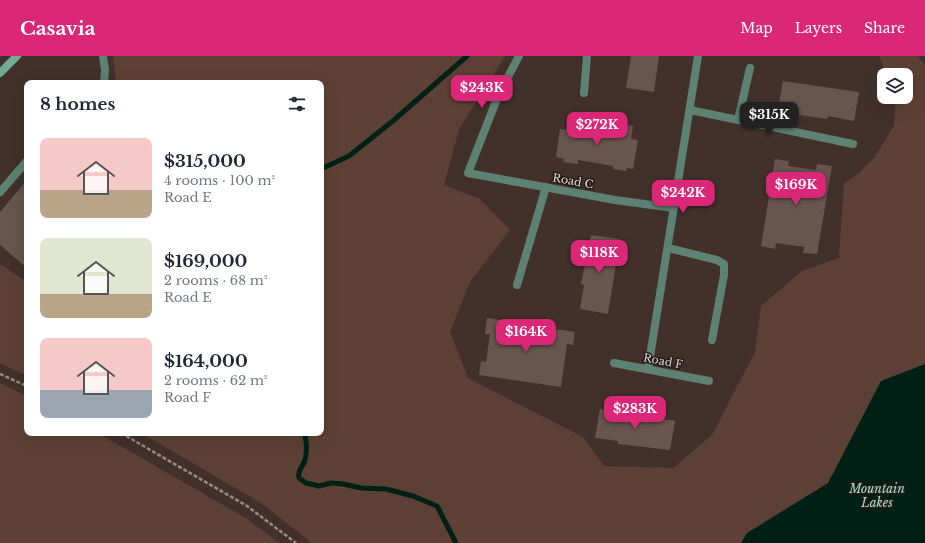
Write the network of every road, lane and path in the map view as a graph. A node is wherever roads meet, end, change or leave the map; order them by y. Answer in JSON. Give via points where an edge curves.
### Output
{"nodes":[{"id":1,"x":17,"y":56,"type":"edge"},
{"id":2,"x":103,"y":56,"type":"edge"},
{"id":3,"x":518,"y":56,"type":"edge"},
{"id":4,"x":587,"y":56,"type":"edge"},
{"id":5,"x":698,"y":56,"type":"edge"},
{"id":6,"x":750,"y":68,"type":"dead end"},
{"id":7,"x":0,"y":73,"type":"edge"},
{"id":8,"x":104,"y":80,"type":"edge"},
{"id":9,"x":584,"y":93,"type":"dead end"},
{"id":10,"x":690,"y":110,"type":"junction"},
{"id":11,"x":738,"y":120,"type":"junction"},
{"id":12,"x":853,"y":144,"type":"dead end"},
{"id":13,"x":24,"y":164,"type":"edge"},
{"id":14,"x":546,"y":187,"type":"junction"},
{"id":15,"x":0,"y":192,"type":"edge"},
{"id":16,"x":674,"y":208,"type":"junction"},
{"id":17,"x":668,"y":248,"type":"junction"},
{"id":18,"x":518,"y":285,"type":"dead end"},
{"id":19,"x":712,"y":340,"type":"dead end"},
{"id":20,"x":614,"y":363,"type":"dead end"},
{"id":21,"x":648,"y":369,"type":"junction"},
{"id":22,"x":0,"y":374,"type":"edge"},
{"id":23,"x":709,"y":381,"type":"dead end"},
{"id":24,"x":24,"y":385,"type":"edge"},
{"id":25,"x":126,"y":436,"type":"edge"},
{"id":26,"x":296,"y":543,"type":"edge"}],
"edges":[{"from":1,"to":7,"type":"main road"},
{"from":2,"to":8,"type":"street"},
{"from":3,"to":14,"type":"street","name":"Road C","via":[[498,96],[468,173]]},
{"from":4,"to":9,"type":"street"},
{"from":5,"to":10,"type":"street"},
{"from":6,"to":11,"type":"street"},
{"from":10,"to":11,"type":"street"},
{"from":10,"to":16,"type":"street"},
{"from":11,"to":12,"type":"street"},
{"from":13,"to":15,"type":"street"},
{"from":14,"to":16,"type":"street","name":"Road C"},
{"from":14,"to":18,"type":"street"},
{"from":16,"to":17,"type":"street"},
{"from":17,"to":19,"type":"street","via":[[724,264]]},
{"from":17,"to":21,"type":"street"},
{"from":20,"to":21,"type":"street","name":"Road F"},
{"from":21,"to":23,"type":"street","name":"Road F"},
{"from":22,"to":24,"type":"path"},
{"from":25,"to":26,"type":"path","via":[[247,506]]}]}
